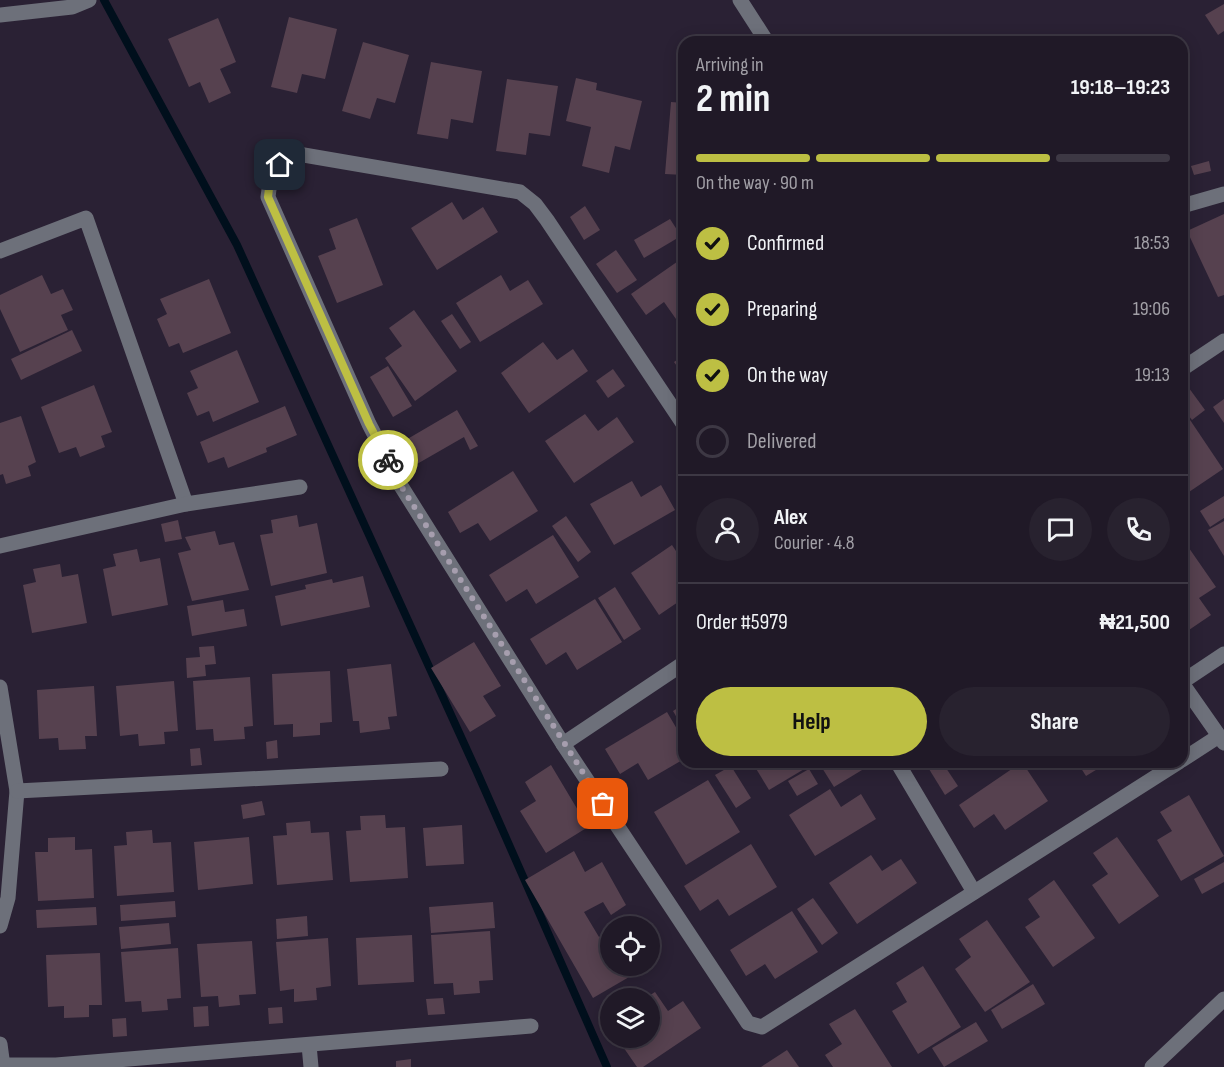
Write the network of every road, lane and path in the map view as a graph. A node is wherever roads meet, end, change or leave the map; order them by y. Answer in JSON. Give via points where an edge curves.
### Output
{"nodes":[{"id":1,"x":89,"y":0,"type":"edge"},
{"id":2,"x":740,"y":0,"type":"edge"},
{"id":3,"x":0,"y":15,"type":"edge"},
{"id":4,"x":763,"y":36,"type":"edge"},
{"id":5,"x":1224,"y":194,"type":"edge"},
{"id":6,"x":1188,"y":204,"type":"edge"},
{"id":7,"x":0,"y":251,"type":"edge"},
{"id":8,"x":1224,"y":341,"type":"edge"},
{"id":9,"x":1188,"y":365,"type":"edge"},
{"id":10,"x":678,"y":416,"type":"edge"},
{"id":11,"x":300,"y":487,"type":"dead end"},
{"id":12,"x":186,"y":504,"type":"junction"},
{"id":13,"x":0,"y":546,"type":"edge"},
{"id":14,"x":1224,"y":654,"type":"edge"},
{"id":15,"x":678,"y":667,"type":"edge"},
{"id":16,"x":1188,"y":679,"type":"edge"},
{"id":17,"x":0,"y":687,"type":"edge"},
{"id":18,"x":1188,"y":692,"type":"edge"},
{"id":19,"x":1222,"y":740,"type":"edge"},
{"id":20,"x":563,"y":744,"type":"junction"},
{"id":21,"x":1188,"y":757,"type":"edge"},
{"id":22,"x":901,"y":768,"type":"edge"},
{"id":23,"x":1169,"y":768,"type":"edge"},
{"id":24,"x":441,"y":769,"type":"dead end"},
{"id":25,"x":17,"y":791,"type":"junction"},
{"id":26,"x":975,"y":892,"type":"junction"},
{"id":27,"x":0,"y":926,"type":"edge"},
{"id":28,"x":1224,"y":999,"type":"edge"},
{"id":29,"x":531,"y":1026,"type":"dead end"},
{"id":30,"x":0,"y":1044,"type":"edge"},
{"id":31,"x":309,"y":1045,"type":"junction"},
{"id":32,"x":0,"y":1065,"type":"edge"},
{"id":33,"x":56,"y":1066,"type":"edge"},
{"id":34,"x":311,"y":1067,"type":"edge"},
{"id":35,"x":1152,"y":1067,"type":"edge"}],
"edges":[{"from":1,"to":3,"type":"street","via":[[72,7]]},
{"from":2,"to":4,"type":"street"},
{"from":5,"to":6,"type":"street"},
{"from":7,"to":12,"type":"street","via":[[86,218]]},
{"from":8,"to":9,"type":"street"},
{"from":10,"to":20,"type":"street","via":[[536,204],[520,192],[298,154],[280,165],[270,180],[268,197],[369,424],[401,486]]},
{"from":11,"to":12,"type":"street"},
{"from":12,"to":13,"type":"street"},
{"from":14,"to":16,"type":"street"},
{"from":15,"to":20,"type":"street"},
{"from":17,"to":25,"type":"street"},
{"from":18,"to":19,"type":"street"},
{"from":19,"to":21,"type":"street"},
{"from":20,"to":26,"type":"street","via":[[748,1023],[756,1027],[762,1027]]},
{"from":22,"to":26,"type":"street"},
{"from":23,"to":26,"type":"street"},
{"from":24,"to":25,"type":"street"},
{"from":25,"to":27,"type":"street","via":[[8,898]]},
{"from":28,"to":35,"type":"street"},
{"from":29,"to":31,"type":"street"},
{"from":30,"to":32,"type":"street"},
{"from":31,"to":33,"type":"street"},
{"from":31,"to":34,"type":"street"},
{"from":32,"to":33,"type":"street"}]}
